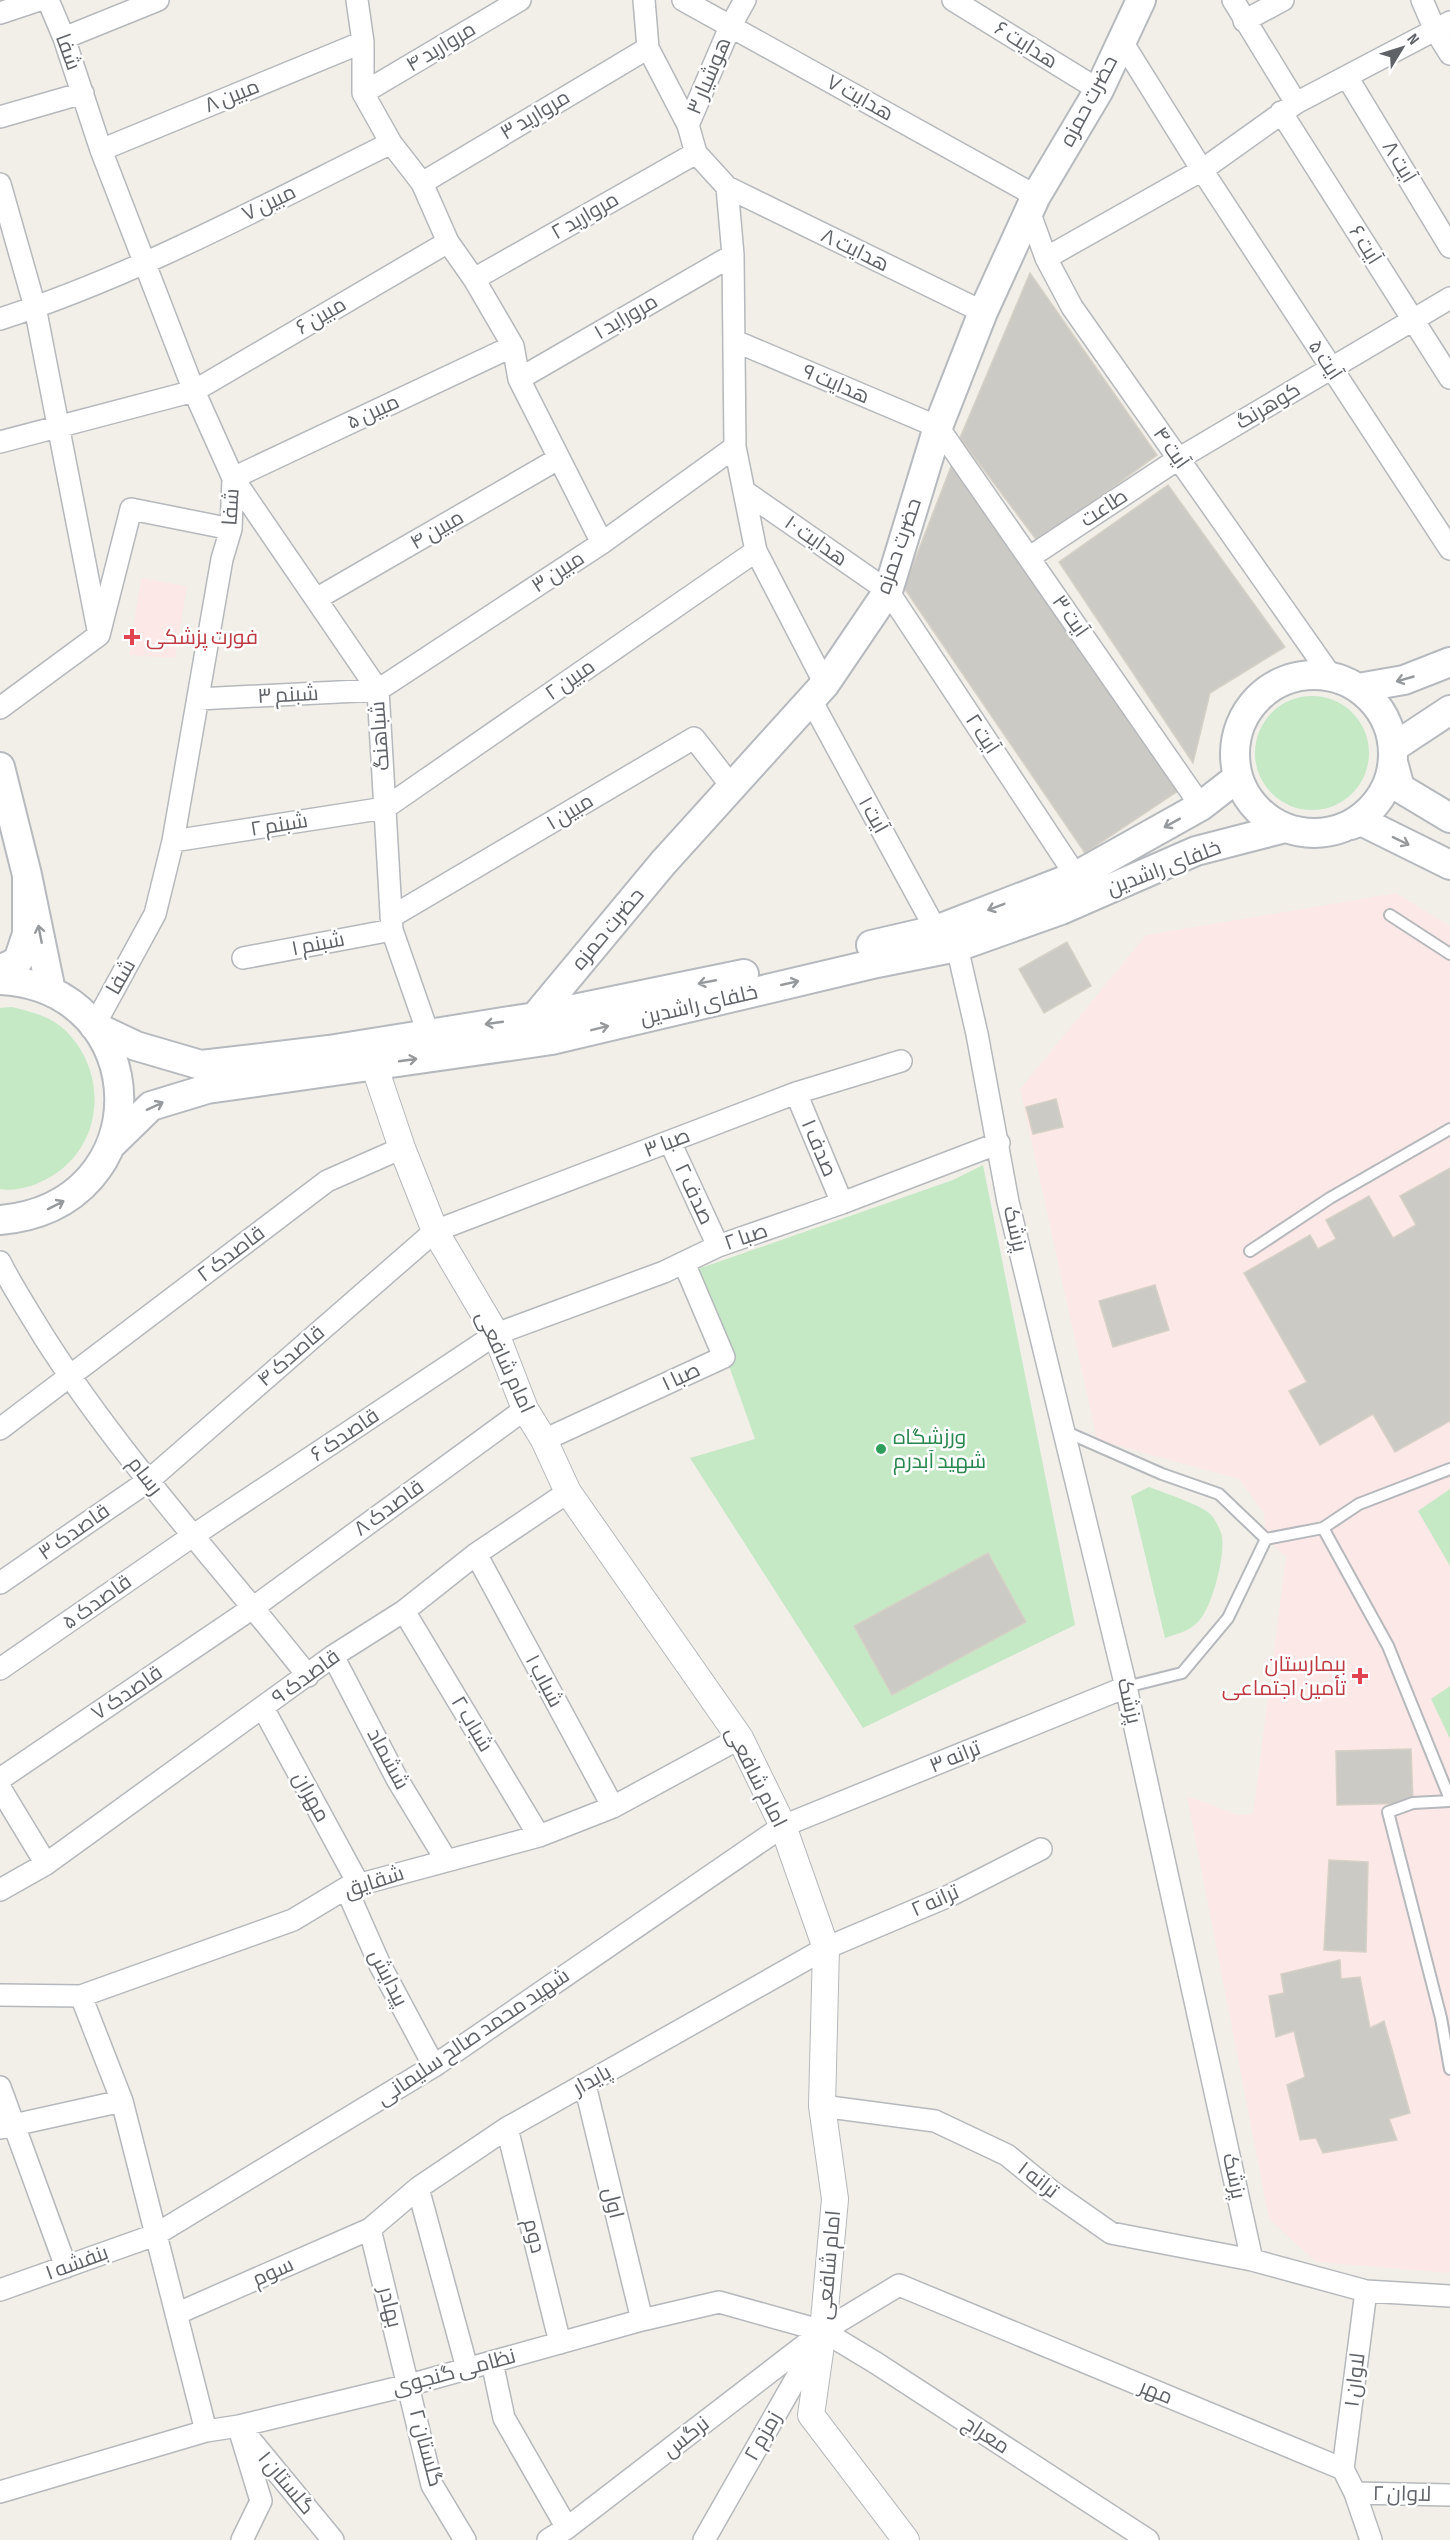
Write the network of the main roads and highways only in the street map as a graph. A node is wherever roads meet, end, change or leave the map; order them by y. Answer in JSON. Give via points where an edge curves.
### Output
{"nodes":[{"id":1,"x":1142,"y":0,"type":"edge"},
{"id":2,"x":1450,"y":662,"type":"edge"},
{"id":3,"x":1358,"y":688,"type":"junction"},
{"id":4,"x":1450,"y":710,"type":"edge"},
{"id":5,"x":1394,"y":755,"type":"junction"},
{"id":6,"x":0,"y":767,"type":"edge"},
{"id":7,"x":1237,"y":778,"type":"junction"},
{"id":8,"x":1450,"y":818,"type":"edge"},
{"id":9,"x":1352,"y":825,"type":"junction"},
{"id":10,"x":1285,"y":828,"type":"junction"},
{"id":11,"x":1450,"y":865,"type":"edge"},
{"id":12,"x":27,"y":875,"type":"junction"},
{"id":13,"x":946,"y":939,"type":"junction"},
{"id":14,"x":0,"y":970,"type":"edge"},
{"id":15,"x":0,"y":980,"type":"edge"},
{"id":16,"x":51,"y":991,"type":"junction"},
{"id":17,"x":535,"y":1017,"type":"junction"},
{"id":18,"x":94,"y":1026,"type":"junction"},
{"id":19,"x":112,"y":1144,"type":"junction"},
{"id":20,"x":0,"y":1220,"type":"edge"}],
"edges":[{"from":1,"to":17,"type":"main road","name":"حضرت حمزه","via":[[1099,90],[1033,203],[983,312],[938,427],[888,591],[818,692],[663,863]]},
{"from":2,"to":3,"type":"main road","one_way":true,"via":[[1404,680]]},
{"from":3,"to":5,"type":"main road","via":[[1376,704],[1388,724]]},
{"from":3,"to":7,"type":"main road","via":[[1330,676],[1306,675],[1282,681],[1261,694],[1245,713],[1236,736]]},
{"from":4,"to":5,"type":"main road"},
{"from":5,"to":8,"type":"main road","via":[[1400,788]]},
{"from":5,"to":9,"type":"main road","via":[[1387,787],[1372,809]]},
{"from":6,"to":12,"type":"main road"},
{"from":7,"to":10,"type":"main road","via":[[1251,803],[1266,818]]},
{"from":7,"to":13,"type":"main road","name":"خلفای راشدین","one_way":true,"via":[[1201,806],[1076,876]]},
{"from":9,"to":10,"type":"main road","via":[[1318,834]]},
{"from":9,"to":11,"type":"main road","one_way":true,"via":[[1360,821]]},
{"from":10,"to":13,"type":"main road","name":"خلفای راشدین","via":[[1196,851],[1061,910]]},
{"from":12,"to":14,"type":"main road","via":[[27,934],[18,961]]},
{"from":16,"to":12,"type":"main road","one_way":true},
{"from":13,"to":17,"type":"main road","name":"خلفای راشدین","one_way":true},
{"from":19,"to":13,"type":"main road","name":"خلفای راشدین","one_way":true,"via":[[151,1106],[207,1089],[552,1040],[877,963]]},
{"from":15,"to":16,"type":"main road"},
{"from":16,"to":18,"type":"main road"},
{"from":17,"to":18,"type":"main road","name":"خلفای راشدین","one_way":true,"via":[[329,1050],[201,1065],[136,1046]]},
{"from":18,"to":19,"type":"main road","via":[[107,1046],[120,1095]]},
{"from":20,"to":19,"type":"main road","one_way":true,"via":[[37,1213],[74,1194],[90,1180]]}]}
